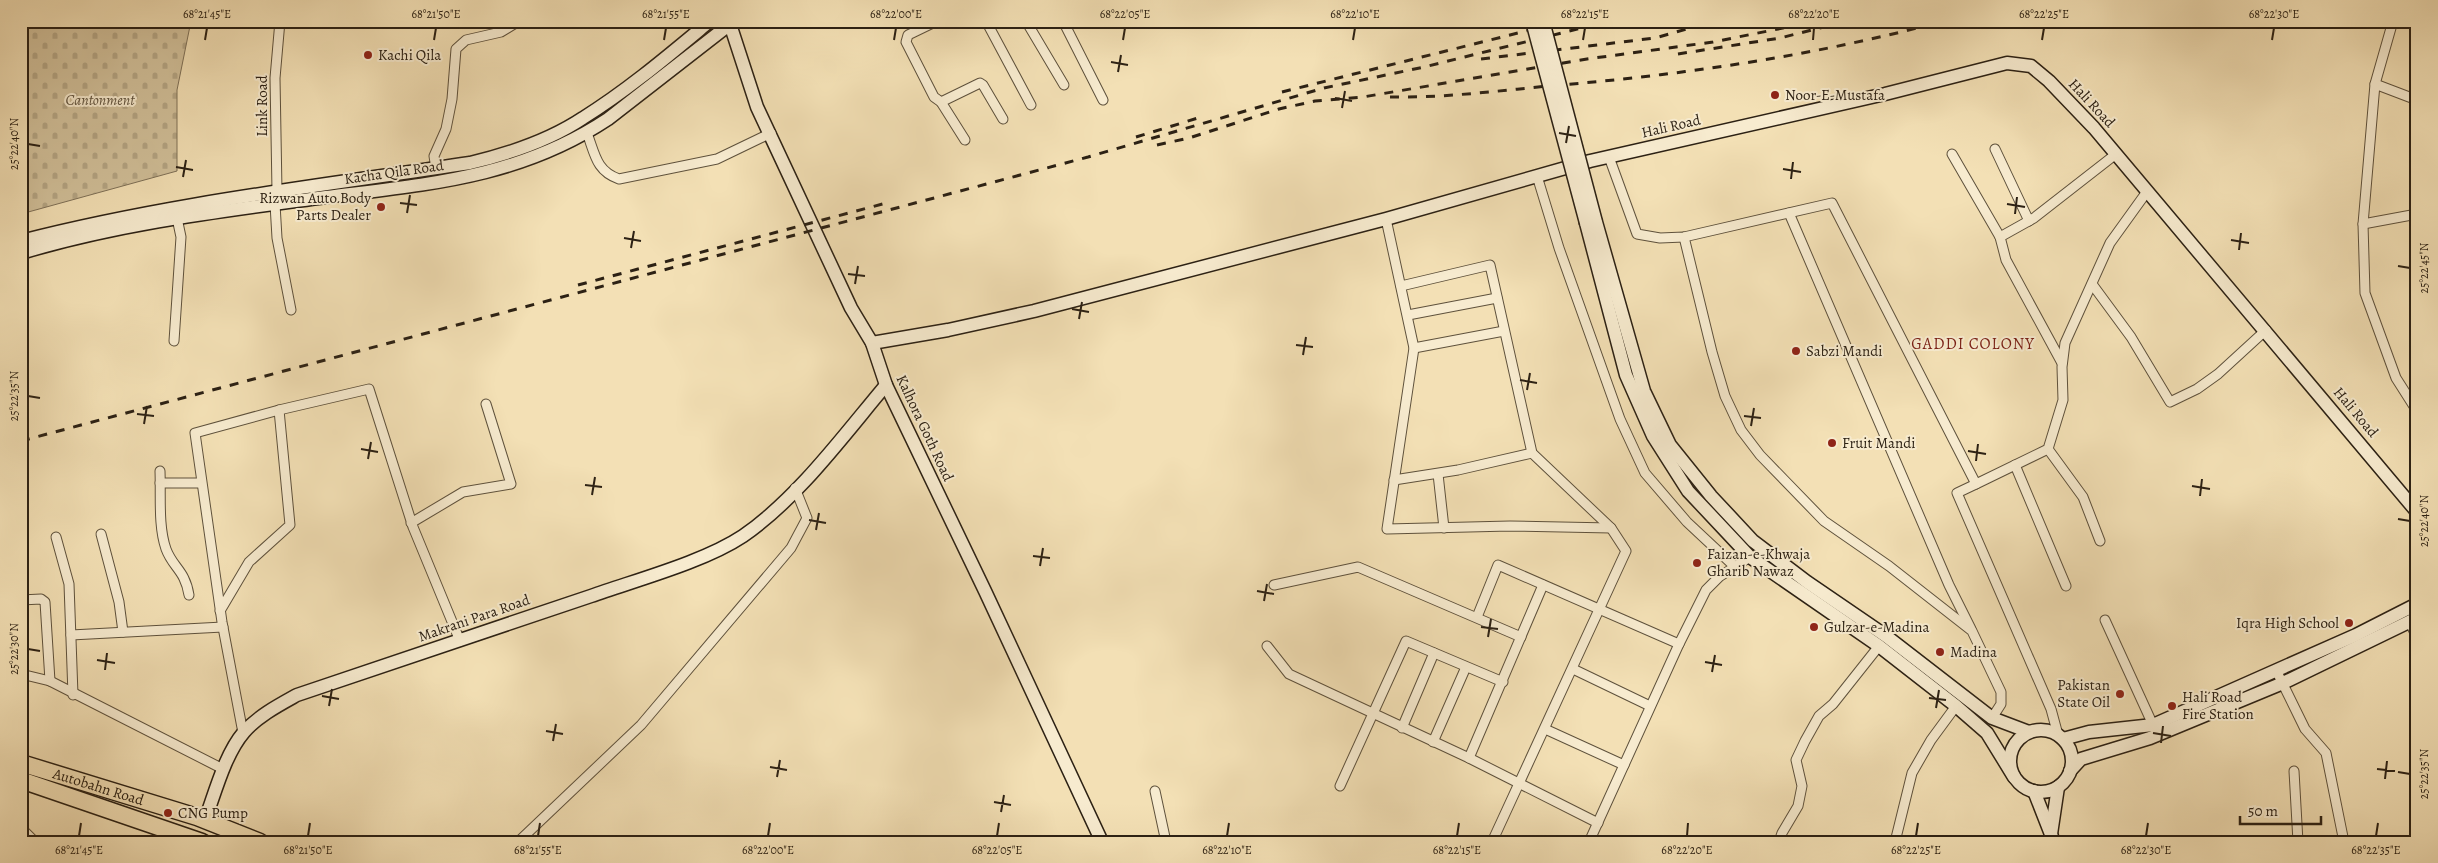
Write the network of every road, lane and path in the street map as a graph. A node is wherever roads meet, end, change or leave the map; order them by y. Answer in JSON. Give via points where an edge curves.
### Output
{"nodes":[{"id":1,"x":280,"y":21,"type":"edge"},
{"id":2,"x":519,"y":21,"type":"edge"},
{"id":3,"x":710,"y":21,"type":"edge"},
{"id":4,"x":937,"y":21,"type":"edge"},
{"id":5,"x":986,"y":21,"type":"edge"},
{"id":6,"x":1026,"y":21,"type":"edge"},
{"id":7,"x":1063,"y":21,"type":"edge"},
{"id":8,"x":1532,"y":21,"type":"edge"},
{"id":9,"x":1543,"y":21,"type":"edge"},
{"id":10,"x":2393,"y":21,"type":"edge"},
{"id":11,"x":731,"y":22,"type":"edge"},
{"id":12,"x":2375,"y":84,"type":"junction"},
{"id":13,"x":1064,"y":85,"type":"dead end"},
{"id":14,"x":1104,"y":100,"type":"dead end"},
{"id":15,"x":2417,"y":100,"type":"edge"},
{"id":16,"x":941,"y":102,"type":"junction"},
{"id":17,"x":1032,"y":105,"type":"dead end"},
{"id":18,"x":1003,"y":119,"type":"dead end"},
{"id":19,"x":587,"y":133,"type":"junction"},
{"id":20,"x":771,"y":134,"type":"junction"},
{"id":21,"x":965,"y":140,"type":"dead end"},
{"id":22,"x":1995,"y":149,"type":"dead end"},
{"id":23,"x":1952,"y":154,"type":"dead end"},
{"id":24,"x":2116,"y":154,"type":"junction"},
{"id":25,"x":1609,"y":157,"type":"junction"},
{"id":26,"x":436,"y":169,"type":"junction"},
{"id":27,"x":1538,"y":176,"type":"junction"},
{"id":28,"x":277,"y":190,"type":"junction"},
{"id":29,"x":2146,"y":193,"type":"junction"},
{"id":30,"x":274,"y":204,"type":"junction"},
{"id":31,"x":1789,"y":214,"type":"junction"},
{"id":32,"x":2417,"y":214,"type":"edge"},
{"id":33,"x":177,"y":218,"type":"junction"},
{"id":34,"x":1386,"y":219,"type":"junction"},
{"id":35,"x":2029,"y":221,"type":"junction"},
{"id":36,"x":1591,"y":222,"type":"junction"},
{"id":37,"x":2363,"y":224,"type":"junction"},
{"id":38,"x":1684,"y":237,"type":"junction"},
{"id":39,"x":2000,"y":237,"type":"junction"},
{"id":40,"x":21,"y":241,"type":"edge"},
{"id":41,"x":21,"y":253,"type":"edge"},
{"id":42,"x":2092,"y":284,"type":"junction"},
{"id":43,"x":1401,"y":286,"type":"junction"},
{"id":44,"x":1497,"y":298,"type":"junction"},
{"id":45,"x":291,"y":310,"type":"dead end"},
{"id":46,"x":1408,"y":315,"type":"junction"},
{"id":47,"x":2266,"y":330,"type":"junction"},
{"id":48,"x":1504,"y":331,"type":"junction"},
{"id":49,"x":174,"y":341,"type":"dead end"},
{"id":50,"x":872,"y":343,"type":"junction"},
{"id":51,"x":1414,"y":348,"type":"junction"},
{"id":52,"x":2062,"y":363,"type":"junction"},
{"id":53,"x":886,"y":385,"type":"junction"},
{"id":54,"x":486,"y":404,"type":"dead end"},
{"id":55,"x":278,"y":410,"type":"junction"},
{"id":56,"x":2417,"y":411,"type":"edge"},
{"id":57,"x":2048,"y":449,"type":"junction"},
{"id":58,"x":1532,"y":453,"type":"junction"},
{"id":59,"x":2015,"y":464,"type":"junction"},
{"id":60,"x":160,"y":471,"type":"dead end"},
{"id":61,"x":1438,"y":474,"type":"junction"},
{"id":62,"x":1394,"y":480,"type":"junction"},
{"id":63,"x":160,"y":483,"type":"junction"},
{"id":64,"x":201,"y":483,"type":"junction"},
{"id":65,"x":1976,"y":484,"type":"junction"},
{"id":66,"x":795,"y":488,"type":"junction"},
{"id":67,"x":2415,"y":505,"type":"edge"},
{"id":68,"x":411,"y":523,"type":"junction"},
{"id":69,"x":1444,"y":528,"type":"junction"},
{"id":70,"x":1611,"y":528,"type":"junction"},
{"id":71,"x":101,"y":534,"type":"dead end"},
{"id":72,"x":56,"y":537,"type":"dead end"},
{"id":73,"x":2100,"y":541,"type":"dead end"},
{"id":74,"x":1750,"y":557,"type":"junction"},
{"id":75,"x":1734,"y":566,"type":"junction"},
{"id":76,"x":1274,"y":585,"type":"dead end"},
{"id":77,"x":1543,"y":585,"type":"junction"},
{"id":78,"x":2066,"y":586,"type":"dead end"},
{"id":79,"x":189,"y":595,"type":"dead end"},
{"id":80,"x":21,"y":600,"type":"edge"},
{"id":81,"x":2417,"y":604,"type":"edge"},
{"id":82,"x":1600,"y":609,"type":"junction"},
{"id":83,"x":220,"y":611,"type":"junction"},
{"id":84,"x":1477,"y":617,"type":"junction"},
{"id":85,"x":2105,"y":620,"type":"dead end"},
{"id":86,"x":2413,"y":620,"type":"edge"},
{"id":87,"x":223,"y":627,"type":"junction"},
{"id":88,"x":1972,"y":631,"type":"junction"},
{"id":89,"x":123,"y":632,"type":"junction"},
{"id":90,"x":70,"y":635,"type":"junction"},
{"id":91,"x":1522,"y":637,"type":"junction"},
{"id":92,"x":2417,"y":637,"type":"edge"},
{"id":93,"x":460,"y":640,"type":"junction"},
{"id":94,"x":1679,"y":644,"type":"junction"},
{"id":95,"x":1267,"y":646,"type":"dead end"},
{"id":96,"x":1879,"y":646,"type":"junction"},
{"id":97,"x":1434,"y":653,"type":"junction"},
{"id":98,"x":1466,"y":667,"type":"junction"},
{"id":99,"x":1573,"y":669,"type":"junction"},
{"id":100,"x":21,"y":674,"type":"edge"},
{"id":101,"x":2280,"y":677,"type":"junction"},
{"id":102,"x":50,"y":681,"type":"junction"},
{"id":103,"x":1503,"y":682,"type":"junction"},
{"id":104,"x":74,"y":695,"type":"junction"},
{"id":105,"x":1650,"y":706,"type":"junction"},
{"id":106,"x":1956,"y":706,"type":"junction"},
{"id":107,"x":1373,"y":714,"type":"junction"},
{"id":108,"x":1992,"y":718,"type":"junction"},
{"id":109,"x":2153,"y":725,"type":"junction"},
{"id":110,"x":1402,"y":728,"type":"junction"},
{"id":111,"x":1546,"y":729,"type":"junction"},
{"id":112,"x":2029,"y":732,"type":"junction"},
{"id":113,"x":243,"y":733,"type":"junction"},
{"id":114,"x":2060,"y":737,"type":"junction"},
{"id":115,"x":1433,"y":742,"type":"junction"},
{"id":116,"x":1469,"y":758,"type":"junction"},
{"id":117,"x":21,"y":764,"type":"edge"},
{"id":118,"x":1624,"y":765,"type":"junction"},
{"id":119,"x":224,"y":769,"type":"junction"},
{"id":120,"x":2070,"y":771,"type":"junction"},
{"id":121,"x":2294,"y":771,"type":"dead end"},
{"id":122,"x":2014,"y":777,"type":"junction"},
{"id":123,"x":21,"y":780,"type":"edge"},
{"id":124,"x":1520,"y":784,"type":"junction"},
{"id":125,"x":1340,"y":786,"type":"dead end"},
{"id":126,"x":2058,"y":787,"type":"junction"},
{"id":127,"x":1155,"y":791,"type":"dead end"},
{"id":128,"x":2034,"y":791,"type":"junction"},
{"id":129,"x":205,"y":820,"type":"junction"},
{"id":130,"x":1598,"y":823,"type":"junction"},
{"id":131,"x":21,"y":828,"type":"edge"},
{"id":132,"x":2052,"y":839,"type":"edge"},
{"id":133,"x":193,"y":840,"type":"edge"},
{"id":134,"x":35,"y":842,"type":"edge"},
{"id":135,"x":260,"y":842,"type":"edge"},
{"id":136,"x":518,"y":842,"type":"edge"},
{"id":137,"x":1102,"y":842,"type":"edge"},
{"id":138,"x":1166,"y":842,"type":"edge"},
{"id":139,"x":1492,"y":842,"type":"edge"},
{"id":140,"x":1589,"y":842,"type":"edge"},
{"id":141,"x":1779,"y":842,"type":"edge"},
{"id":142,"x":1895,"y":842,"type":"edge"},
{"id":143,"x":2298,"y":842,"type":"edge"},
{"id":144,"x":2344,"y":842,"type":"edge"}],
"edges":[{"from":1,"to":28,"type":"street","name":"Link Road","via":[[275,78]]},
{"from":2,"to":26,"type":"street","via":[[501,32],[466,40],[456,49],[452,99],[446,129],[434,156]]},
{"from":3,"to":26,"type":"street","name":"Kacha Qila Road","via":[[669,56],[582,119],[495,158]]},
{"from":4,"to":16,"type":"street","via":[[908,35],[906,42],[934,98]]},
{"from":5,"to":17,"type":"street"},
{"from":6,"to":13,"type":"street"},
{"from":7,"to":14,"type":"street"},
{"from":8,"to":36,"type":"street","bridge":true},
{"from":9,"to":36,"type":"street","bridge":true},
{"from":10,"to":12,"type":"street"},
{"from":11,"to":19,"type":"street","name":"Kacha Qila Road"},
{"from":11,"to":20,"type":"street","name":"Kalhora Goth Road","via":[[758,107]]},
{"from":12,"to":15,"type":"street"},
{"from":12,"to":37,"type":"street"},
{"from":16,"to":18,"type":"street","via":[[980,83]]},
{"from":16,"to":21,"type":"street"},
{"from":19,"to":20,"type":"street","via":[[601,167],[607,175],[619,179],[717,159]]},
{"from":19,"to":30,"type":"street","name":"Kacha Qila Road","via":[[492,172],[428,184]]},
{"from":20,"to":50,"type":"street","name":"Kalhora Goth Road","via":[[851,308]]},
{"from":22,"to":35,"type":"street"},
{"from":23,"to":39,"type":"street"},
{"from":24,"to":25,"type":"street","name":"Hali Road","via":[[2050,81],[2031,66],[2007,63]]},
{"from":24,"to":29,"type":"street","name":"Hali Road"},
{"from":24,"to":35,"type":"street"},
{"from":25,"to":27,"type":"street","name":"Hali Road"},
{"from":25,"to":38,"type":"street","via":[[1636,234]]},
{"from":26,"to":28,"type":"street","name":"Kacha Qila Road"},
{"from":27,"to":34,"type":"street","name":"Hali Road"},
{"from":27,"to":75,"type":"street","via":[[1559,248],[1620,419],[1645,473],[1687,522]]},
{"from":28,"to":40,"type":"street","name":"Kacha Qila Road","via":[[120,217]]},
{"from":29,"to":42,"type":"street","via":[[2110,243]]},
{"from":29,"to":47,"type":"street","name":"Hali Road"},
{"from":30,"to":33,"type":"street","name":"Kacha Qila Road"},
{"from":30,"to":45,"type":"street"},
{"from":31,"to":38,"type":"street"},
{"from":31,"to":65,"type":"street","via":[[1832,203]]},
{"from":31,"to":88,"type":"street","via":[[1949,585]]},
{"from":32,"to":37,"type":"street"},
{"from":33,"to":41,"type":"street","name":"Kacha Qila Road","via":[[65,240]]},
{"from":33,"to":49,"type":"street","via":[[181,236]]},
{"from":34,"to":43,"type":"street"},
{"from":34,"to":50,"type":"street","name":"Hali Road","via":[[1034,310]]},
{"from":35,"to":39,"type":"street"},
{"from":36,"to":74,"type":"street","via":[[1626,375],[1652,436],[1688,491]]},
{"from":36,"to":108,"type":"street","via":[[1648,398],[1670,444],[1711,496],[1753,541],[1886,636]]},
{"from":37,"to":56,"type":"street","via":[[2365,294],[2396,378]]},
{"from":38,"to":88,"type":"street","via":[[1720,378],[1746,436],[1760,455],[1824,521],[1889,566]]},
{"from":39,"to":52,"type":"street","via":[[2006,260]]},
{"from":42,"to":47,"type":"street","via":[[2131,337],[2170,402],[2218,374]]},
{"from":42,"to":52,"type":"street","via":[[2065,342]]},
{"from":43,"to":44,"type":"street","via":[[1490,265]]},
{"from":43,"to":46,"type":"street"},
{"from":44,"to":46,"type":"street"},
{"from":44,"to":48,"type":"street"},
{"from":46,"to":51,"type":"street"},
{"from":47,"to":67,"type":"street","name":"Hali Road"},
{"from":48,"to":51,"type":"street"},
{"from":48,"to":58,"type":"street"},
{"from":50,"to":53,"type":"street","name":"Kalhora Goth Road"},
{"from":51,"to":62,"type":"street"},
{"from":52,"to":57,"type":"street","via":[[2063,400]]},
{"from":53,"to":66,"type":"street","name":"Makrani Para Road","via":[[832,450]]},
{"from":53,"to":137,"type":"street","name":"Kalhora Goth Road"},
{"from":54,"to":68,"type":"street","via":[[511,484],[463,492]]},
{"from":55,"to":64,"type":"street","via":[[195,433]]},
{"from":55,"to":68,"type":"street","via":[[369,389]]},
{"from":55,"to":83,"type":"street","via":[[290,526],[249,562]]},
{"from":57,"to":59,"type":"street"},
{"from":57,"to":73,"type":"street","via":[[2083,498]]},
{"from":58,"to":61,"type":"street"},
{"from":58,"to":70,"type":"street"},
{"from":59,"to":65,"type":"street"},
{"from":59,"to":78,"type":"street"},
{"from":60,"to":63,"type":"street"},
{"from":61,"to":62,"type":"street"},
{"from":61,"to":69,"type":"street"},
{"from":62,"to":69,"type":"street","via":[[1387,529]]},
{"from":63,"to":64,"type":"street"},
{"from":63,"to":79,"type":"street","via":[[167,552],[183,573]]},
{"from":64,"to":83,"type":"street"},
{"from":65,"to":114,"type":"street","via":[[1957,493],[2051,709]]},
{"from":66,"to":93,"type":"street","name":"Makrani Para Road","via":[[768,516],[742,536],[716,550]]},
{"from":66,"to":136,"type":"street","via":[[807,518],[791,548],[641,725]]},
{"from":68,"to":93,"type":"street"},
{"from":69,"to":70,"type":"street"},
{"from":70,"to":82,"type":"street","via":[[1626,551]]},
{"from":71,"to":89,"type":"street","via":[[119,602]]},
{"from":72,"to":90,"type":"street","via":[[69,584]]},
{"from":74,"to":75,"type":"street"},
{"from":74,"to":96,"type":"street"},
{"from":75,"to":94,"type":"street","via":[[1706,590]]},
{"from":76,"to":84,"type":"street","via":[[1358,568]]},
{"from":77,"to":82,"type":"street"},
{"from":77,"to":84,"type":"street","via":[[1498,566]]},
{"from":77,"to":91,"type":"street"},
{"from":80,"to":102,"type":"street","via":[[41,599],[45,602]]},
{"from":81,"to":101,"type":"street"},
{"from":82,"to":94,"type":"street"},
{"from":82,"to":99,"type":"street"},
{"from":83,"to":87,"type":"street"},
{"from":84,"to":91,"type":"street"},
{"from":85,"to":109,"type":"street"},
{"from":86,"to":92,"type":"street"},
{"from":86,"to":101,"type":"street"},
{"from":87,"to":89,"type":"street"},
{"from":87,"to":113,"type":"street"},
{"from":88,"to":108,"type":"street","via":[[2002,692],[2001,704]]},
{"from":89,"to":90,"type":"street"},
{"from":90,"to":104,"type":"street"},
{"from":91,"to":103,"type":"street"},
{"from":93,"to":113,"type":"street","name":"Makrani Para Road","via":[[297,695],[270,710]]},
{"from":94,"to":105,"type":"street"},
{"from":95,"to":107,"type":"street","via":[[1289,674]]},
{"from":96,"to":106,"type":"street"},
{"from":96,"to":141,"type":"street","via":[[1833,704],[1819,716],[1805,741],[1796,760],[1802,786],[1798,806]]},
{"from":97,"to":98,"type":"street"},
{"from":97,"to":107,"type":"street","via":[[1406,641]]},
{"from":97,"to":110,"type":"street"},
{"from":98,"to":103,"type":"street"},
{"from":98,"to":115,"type":"street"},
{"from":99,"to":105,"type":"street"},
{"from":99,"to":111,"type":"street"},
{"from":100,"to":102,"type":"street"},
{"from":101,"to":109,"type":"street"},
{"from":101,"to":120,"type":"street","via":[[2150,738],[2081,759]]},
{"from":101,"to":144,"type":"street","via":[[2305,729],[2326,753]]},
{"from":102,"to":104,"type":"street"},
{"from":103,"to":116,"type":"street"},
{"from":104,"to":119,"type":"street"},
{"from":105,"to":118,"type":"street"},
{"from":106,"to":122,"type":"street","via":[[1986,733]]},
{"from":106,"to":142,"type":"street","via":[[1912,773]]},
{"from":107,"to":110,"type":"street"},
{"from":107,"to":125,"type":"street"},
{"from":108,"to":112,"type":"street"},
{"from":109,"to":114,"type":"street"},
{"from":110,"to":115,"type":"street"},
{"from":111,"to":118,"type":"street"},
{"from":111,"to":124,"type":"street"},
{"from":112,"to":114,"type":"street","via":[[2049,731]]},
{"from":112,"to":122,"type":"street","via":[[2020,738],[2010,756]]},
{"from":113,"to":119,"type":"street","name":"Makrani Para Road"},
{"from":114,"to":120,"type":"street","via":[[2070,751]]},
{"from":115,"to":116,"type":"street"},
{"from":116,"to":124,"type":"street"},
{"from":117,"to":129,"type":"highway","name":"Autobahn Road"},
{"from":118,"to":130,"type":"street"},
{"from":119,"to":129,"type":"street","name":"Makrani Para Road"},
{"from":120,"to":126,"type":"street"},
{"from":121,"to":143,"type":"street"},
{"from":122,"to":128,"type":"street"},
{"from":123,"to":133,"type":"highway","name":"Autobahn Road"},
{"from":124,"to":130,"type":"street"},
{"from":124,"to":139,"type":"street"},
{"from":126,"to":128,"type":"street","via":[[2050,791]]},
{"from":126,"to":132,"type":"street"},
{"from":127,"to":138,"type":"street"},
{"from":128,"to":132,"type":"street"},
{"from":129,"to":135,"type":"highway","name":"Autobahn Road"},
{"from":130,"to":140,"type":"street"},
{"from":131,"to":134,"type":"street"}]}
